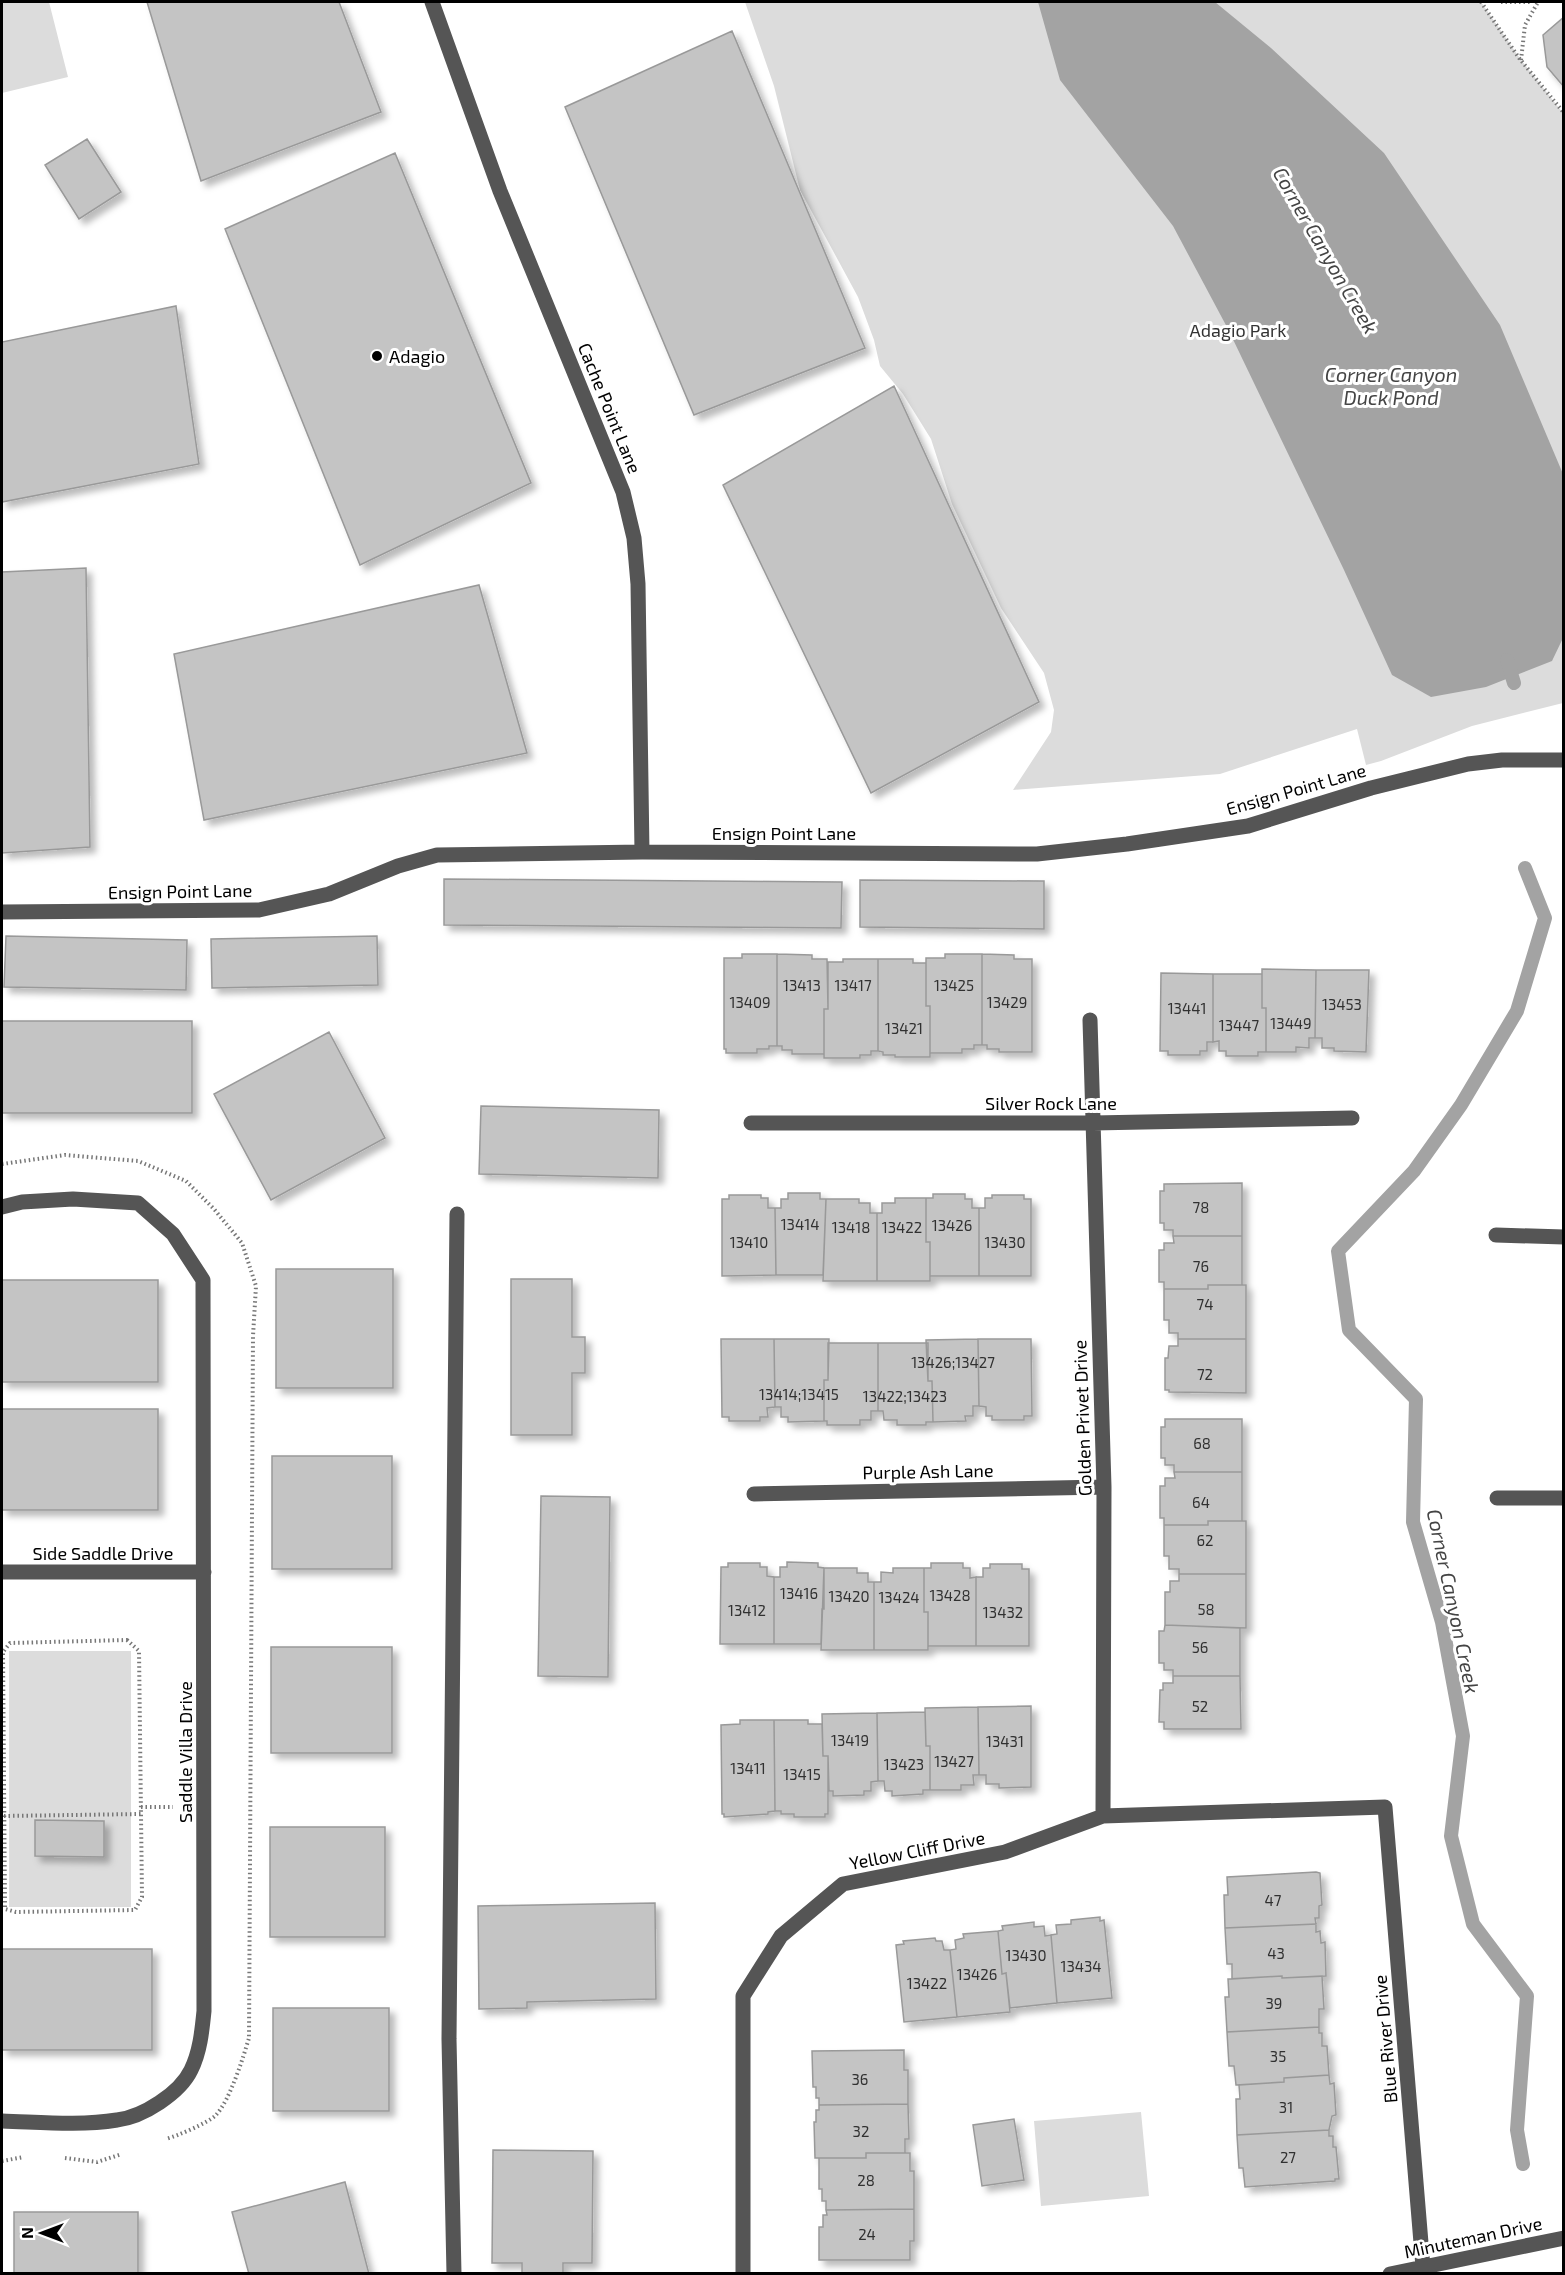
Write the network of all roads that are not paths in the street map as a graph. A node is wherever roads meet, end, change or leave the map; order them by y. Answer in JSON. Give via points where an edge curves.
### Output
{"nodes":[{"id":1,"x":432,"y":2,"type":"edge"},
{"id":2,"x":1563,"y":760,"type":"edge"},
{"id":3,"x":642,"y":852,"type":"junction"},
{"id":4,"x":2,"y":912,"type":"edge"},
{"id":5,"x":1090,"y":1020,"type":"dead end"},
{"id":6,"x":1352,"y":1118,"type":"dead end"},
{"id":7,"x":1093,"y":1123,"type":"junction"},
{"id":8,"x":751,"y":1124,"type":"dead end"},
{"id":9,"x":2,"y":1207,"type":"edge"},
{"id":10,"x":457,"y":1214,"type":"dead end"},
{"id":11,"x":1496,"y":1236,"type":"dead end"},
{"id":12,"x":1563,"y":1237,"type":"edge"},
{"id":13,"x":1104,"y":1487,"type":"junction"},
{"id":14,"x":754,"y":1494,"type":"dead end"},
{"id":15,"x":1497,"y":1498,"type":"dead end"},
{"id":16,"x":1563,"y":1498,"type":"edge"},
{"id":17,"x":2,"y":1572,"type":"edge"},
{"id":18,"x":204,"y":1572,"type":"junction"},
{"id":19,"x":1385,"y":1807,"type":"joint"},
{"id":20,"x":1103,"y":1816,"type":"junction"},
{"id":21,"x":2,"y":2121,"type":"edge"},
{"id":22,"x":1563,"y":2238,"type":"edge"},
{"id":23,"x":1423,"y":2267,"type":"junction"},
{"id":24,"x":454,"y":2274,"type":"edge"},
{"id":25,"x":743,"y":2274,"type":"edge"},
{"id":26,"x":1390,"y":2274,"type":"edge"}],
"edges":[{"from":1,"to":3,"type":"street","name":"Cache Point Lane","via":[[500,191],[623,492],[634,538],[638,584]]},
{"from":2,"to":3,"type":"street","name":"Ensign Point Lane","via":[[1468,764],[1371,788],[1248,826],[1037,854]]},
{"from":3,"to":4,"type":"street","name":"Ensign Point Lane","via":[[437,855],[329,894],[259,910]]},
{"from":5,"to":7,"type":"street","name":"Golden Privet Drive"},
{"from":6,"to":7,"type":"street","name":"Silver Rock Lane"},
{"from":7,"to":8,"type":"street","name":"Silver Rock Lane"},
{"from":7,"to":13,"type":"street","name":"Golden Privet Drive"},
{"from":9,"to":18,"type":"street","name":"Saddle Villa Drive","via":[[73,1199],[138,1203],[173,1234],[203,1280]]},
{"from":10,"to":24,"type":"street","via":[[449,2039]]},
{"from":11,"to":12,"type":"street"},
{"from":13,"to":14,"type":"street","name":"Purple Ash Lane"},
{"from":13,"to":20,"type":"street","name":"Golden Privet Drive"},
{"from":15,"to":16,"type":"street"},
{"from":17,"to":18,"type":"street","name":"Side Saddle Drive"},
{"from":18,"to":21,"type":"street","name":"Saddle Villa Drive","via":[[204,2011],[201,2042],[191,2070],[174,2092],[149,2109],[119,2120]]},
{"from":19,"to":20,"type":"street","name":"Yellow Cliff Drive"},
{"from":19,"to":23,"type":"street","name":"Blue River Drive"},
{"from":20,"to":25,"type":"street","name":"Yellow Cliff Drive","via":[[1005,1852],[843,1884],[781,1936],[743,1996]]},
{"from":22,"to":23,"type":"street","name":"Minuteman Drive"},
{"from":23,"to":26,"type":"street","name":"Minuteman Drive"}]}
